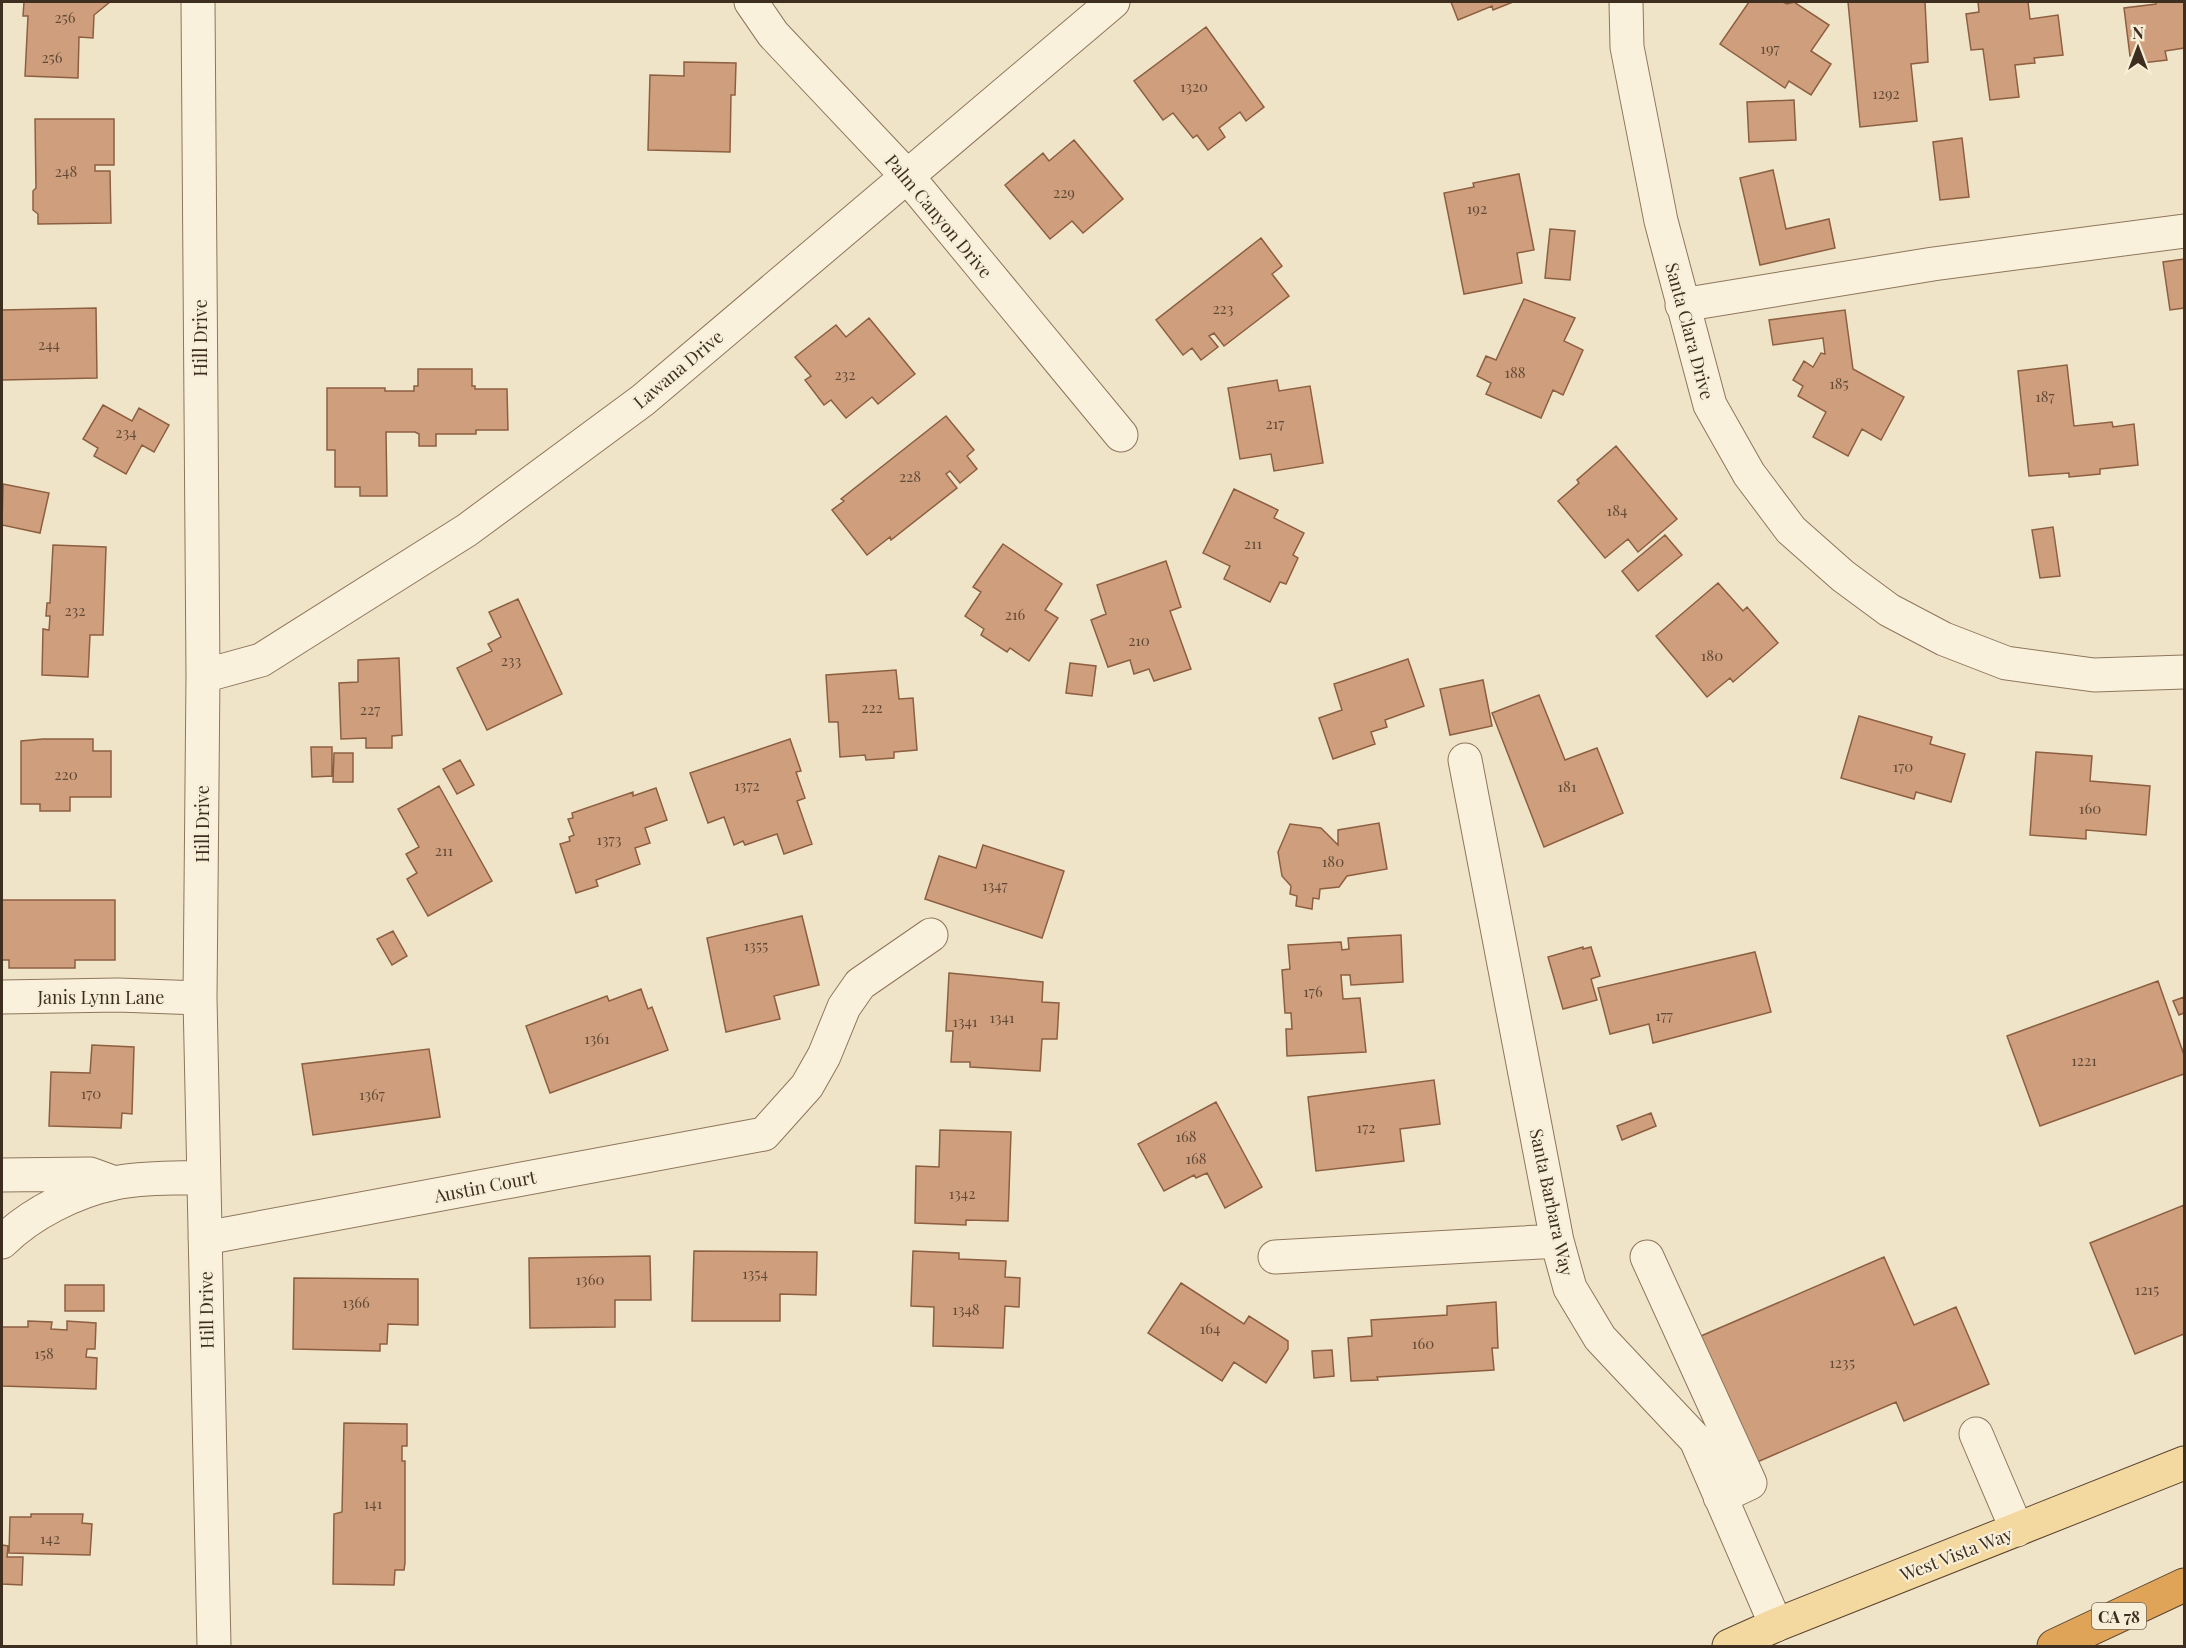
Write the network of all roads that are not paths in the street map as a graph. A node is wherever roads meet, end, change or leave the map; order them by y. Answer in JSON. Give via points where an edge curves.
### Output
{"nodes":[{"id":1,"x":198,"y":2,"type":"edge"},
{"id":2,"x":751,"y":2,"type":"edge"},
{"id":3,"x":1113,"y":2,"type":"edge"},
{"id":4,"x":1626,"y":2,"type":"edge"},
{"id":5,"x":908,"y":176,"type":"junction"},
{"id":6,"x":2184,"y":231,"type":"edge"},
{"id":7,"x":1682,"y":305,"type":"junction"},
{"id":8,"x":1121,"y":435,"type":"dead end"},
{"id":9,"x":2184,"y":672,"type":"edge"},
{"id":10,"x":203,"y":676,"type":"junction"},
{"id":11,"x":1465,"y":760,"type":"dead end"},
{"id":12,"x":930,"y":935,"type":"dead end"},
{"id":13,"x":2,"y":997,"type":"edge"},
{"id":14,"x":200,"y":998,"type":"junction"},
{"id":15,"x":2,"y":1175,"type":"edge"},
{"id":16,"x":203,"y":1177,"type":"junction"},
{"id":17,"x":115,"y":1183,"type":"junction"},
{"id":18,"x":205,"y":1238,"type":"junction"},
{"id":19,"x":1557,"y":1241,"type":"junction"},
{"id":20,"x":2,"y":1242,"type":"edge"},
{"id":21,"x":1275,"y":1257,"type":"dead end"},
{"id":22,"x":1647,"y":1257,"type":"dead end"},
{"id":23,"x":1976,"y":1434,"type":"dead end"},
{"id":24,"x":2184,"y":1463,"type":"edge"},
{"id":25,"x":1720,"y":1497,"type":"junction"},
{"id":26,"x":2017,"y":1530,"type":"junction"},
{"id":27,"x":2184,"y":1585,"type":"edge"},
{"id":28,"x":1776,"y":1625,"type":"junction"},
{"id":29,"x":214,"y":1647,"type":"edge"},
{"id":30,"x":1729,"y":1647,"type":"edge"},
{"id":31,"x":2054,"y":1647,"type":"edge"}],
"edges":[{"from":1,"to":10,"type":"street","name":"Hill Drive"},
{"from":2,"to":5,"type":"street","name":"Palm Canyon Drive","via":[[773,34]]},
{"from":3,"to":5,"type":"street","name":"Lawana Drive"},
{"from":4,"to":7,"type":"street","name":"Santa Clara Drive","via":[[1627,48]]},
{"from":5,"to":8,"type":"street","name":"Palm Canyon Drive"},
{"from":5,"to":10,"type":"street","name":"Lawana Drive","via":[[643,400],[467,530],[261,660]]},
{"from":6,"to":7,"type":"street","via":[[1933,264]]},
{"from":7,"to":9,"type":"street","name":"Santa Clara Drive","via":[[1710,405],[1749,474],[1791,530],[1889,610],[1944,639],[2006,663],[2094,675]]},
{"from":10,"to":14,"type":"street","name":"Hill Drive"},
{"from":11,"to":19,"type":"street","name":"Santa Barbara Way"},
{"from":12,"to":18,"type":"street","name":"Austin Court","via":[[860,984],[844,1007],[807,1086],[765,1134]]},
{"from":13,"to":14,"type":"street","name":"Janis Lynn Lane"},
{"from":14,"to":16,"type":"street","name":"Hill Drive"},
{"from":15,"to":17,"type":"street","via":[[90,1173]]},
{"from":16,"to":17,"type":"street"},
{"from":16,"to":18,"type":"street","name":"Hill Drive"},
{"from":17,"to":20,"type":"street","via":[[66,1199]]},
{"from":18,"to":29,"type":"street","name":"Hill Drive"},
{"from":19,"to":21,"type":"street"},
{"from":19,"to":25,"type":"street","name":"Santa Barbara Way","via":[[1570,1288],[1600,1338],[1696,1440]]},
{"from":22,"to":25,"type":"street","via":[[1750,1483]]},
{"from":23,"to":26,"type":"street"},
{"from":24,"to":26,"type":"main road","name":"West Vista Way"},
{"from":25,"to":28,"type":"street","name":"Santa Barbara Way"},
{"from":26,"to":28,"type":"main road","name":"West Vista Way"},
{"from":27,"to":31,"type":"highway","number":"CA 78"},
{"from":28,"to":30,"type":"main road","name":"West Vista Way"}]}
